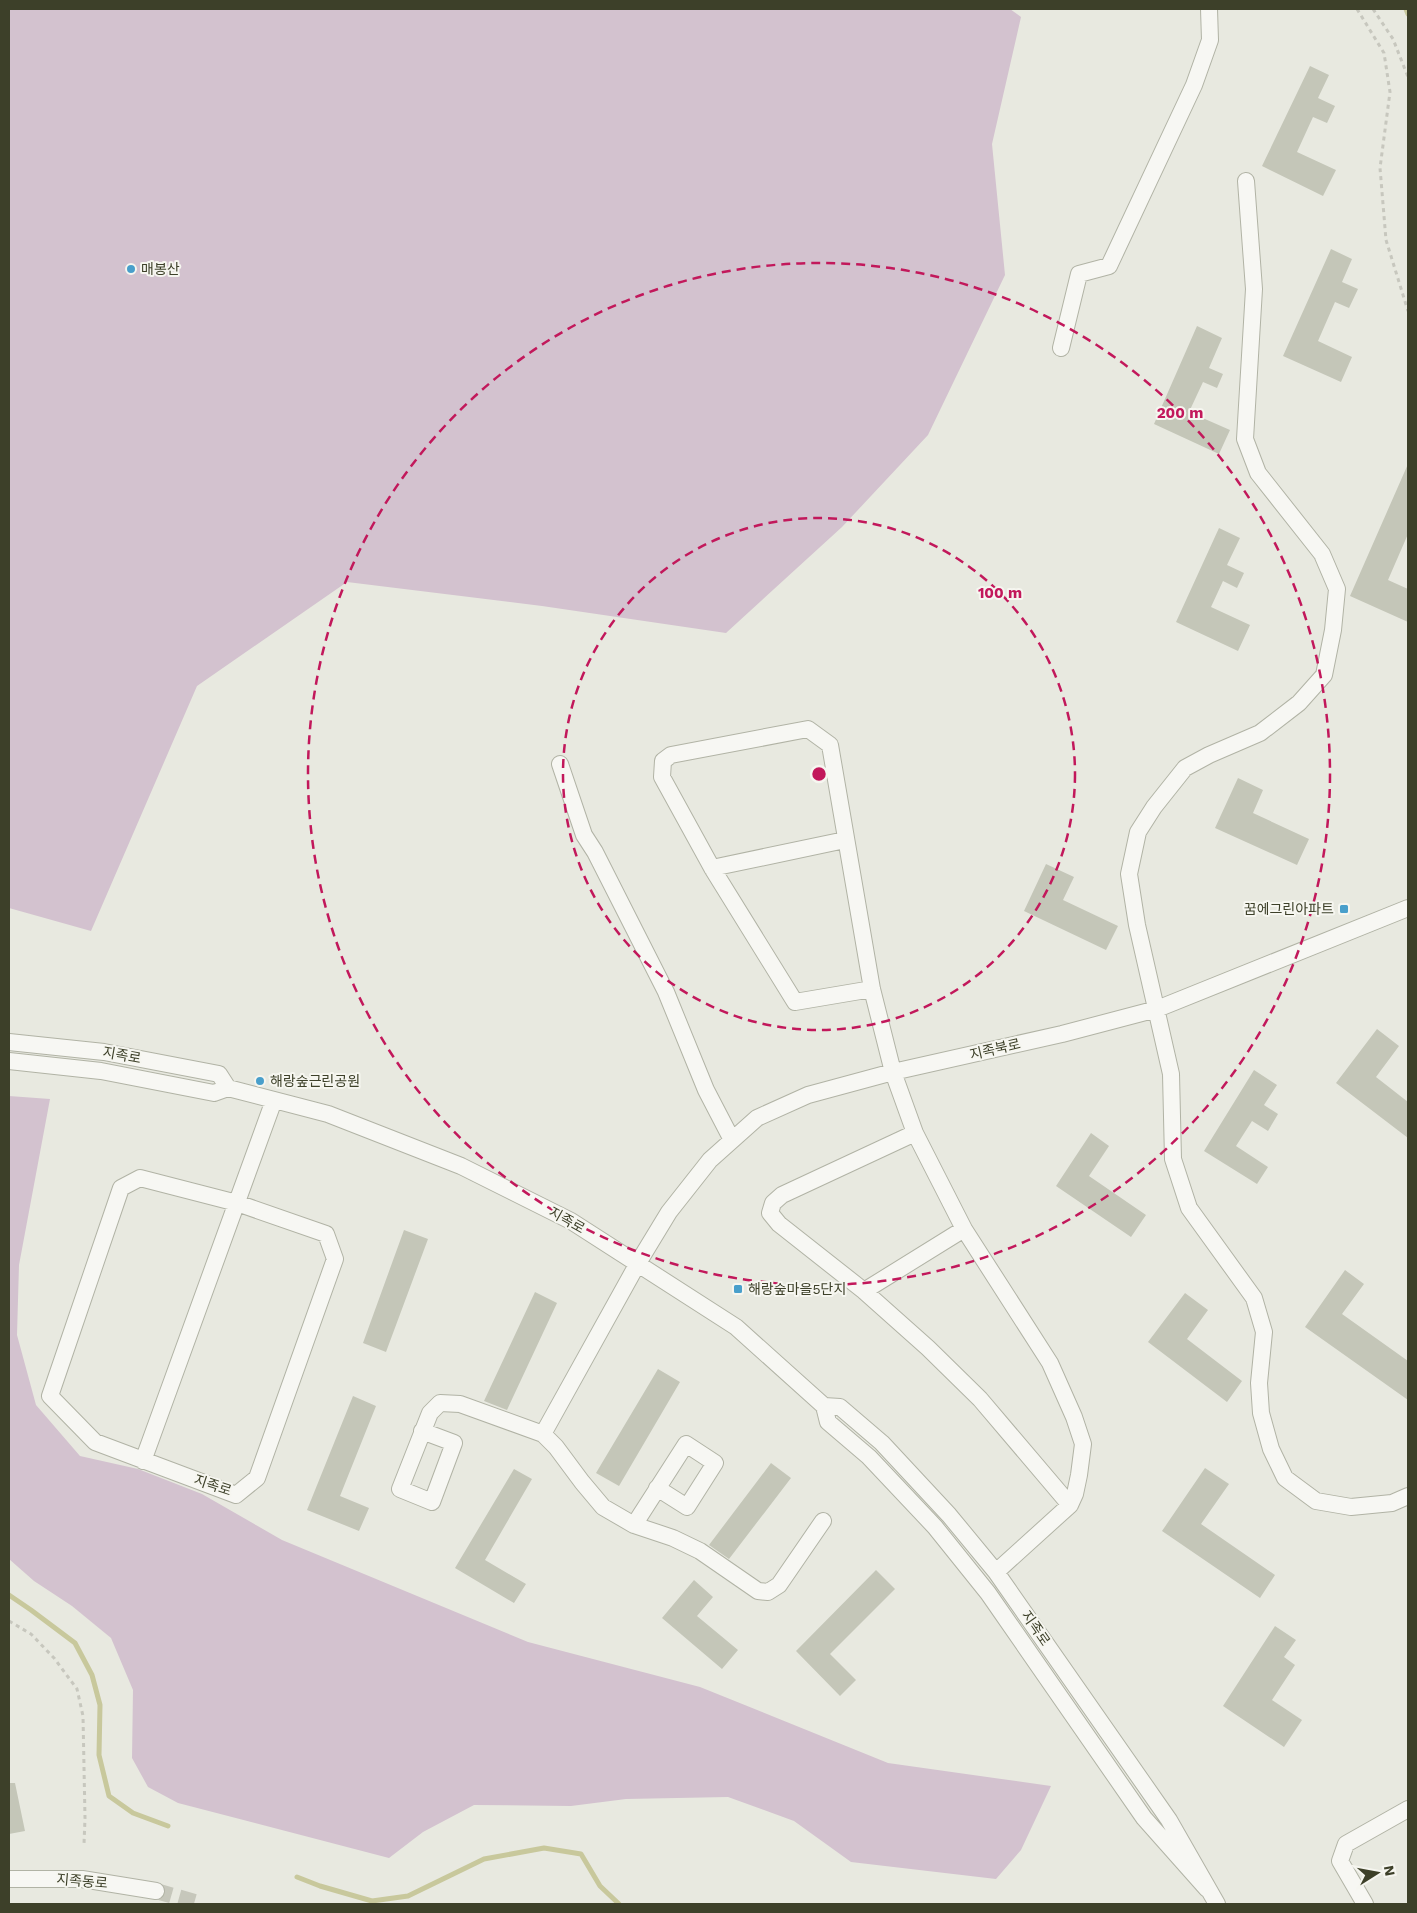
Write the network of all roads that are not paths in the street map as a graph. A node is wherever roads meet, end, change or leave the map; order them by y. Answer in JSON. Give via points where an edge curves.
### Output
{"nodes":[{"id":1,"x":1209,"y":9,"type":"edge"},
{"id":2,"x":1246,"y":181,"type":"dead end"},
{"id":3,"x":1062,"y":348,"type":"dead end"},
{"id":4,"x":560,"y":764,"type":"dead end"},
{"id":5,"x":845,"y":840,"type":"junction"},
{"id":6,"x":712,"y":868,"type":"junction"},
{"id":7,"x":1408,"y":908,"type":"edge"},
{"id":8,"x":872,"y":989,"type":"junction"},
{"id":9,"x":1157,"y":1009,"type":"junction"},
{"id":10,"x":9,"y":1042,"type":"edge"},
{"id":11,"x":9,"y":1061,"type":"edge"},
{"id":12,"x":893,"y":1072,"type":"junction"},
{"id":13,"x":228,"y":1088,"type":"junction"},
{"id":14,"x":274,"y":1100,"type":"junction"},
{"id":15,"x":915,"y":1133,"type":"junction"},
{"id":16,"x":732,"y":1140,"type":"junction"},
{"id":17,"x":236,"y":1203,"type":"junction"},
{"id":18,"x":964,"y":1229,"type":"junction"},
{"id":19,"x":638,"y":1263,"type":"junction"},
{"id":20,"x":864,"y":1291,"type":"junction"},
{"id":21,"x":824,"y":1406,"type":"junction"},
{"id":22,"x":422,"y":1431,"type":"dead end"},
{"id":23,"x":543,"y":1434,"type":"junction"},
{"id":24,"x":143,"y":1461,"type":"junction"},
{"id":25,"x":658,"y":1488,"type":"dead end"},
{"id":26,"x":1408,"y":1496,"type":"edge"},
{"id":27,"x":1070,"y":1505,"type":"junction"},
{"id":28,"x":823,"y":1521,"type":"dead end"},
{"id":29,"x":634,"y":1525,"type":"junction"},
{"id":30,"x":996,"y":1572,"type":"junction"},
{"id":31,"x":1408,"y":1809,"type":"edge"},
{"id":32,"x":9,"y":1879,"type":"edge"},
{"id":33,"x":1207,"y":1889,"type":"junction"},
{"id":34,"x":156,"y":1891,"type":"tunnel mouth"},
{"id":35,"x":1217,"y":1904,"type":"edge"},
{"id":36,"x":1365,"y":1904,"type":"edge"}],
"edges":[{"from":1,"to":3,"type":"street","via":[[1210,40],[1194,85],[1109,266],[1080,274]]},
{"from":2,"to":9,"type":"street","via":[[1254,289],[1245,439],[1258,473],[1322,554],[1337,589],[1333,630],[1324,675],[1299,703],[1260,733],[1185,768],[1138,832],[1129,874],[1137,926]]},
{"from":4,"to":16,"type":"street","via":[[584,835],[666,992],[706,1090]]},
{"from":5,"to":6,"type":"street"},
{"from":5,"to":6,"type":"street","via":[[830,745],[808,730],[671,755],[663,761],[662,777]]},
{"from":5,"to":8,"type":"street"},
{"from":6,"to":8,"type":"street","via":[[795,1002]]},
{"from":7,"to":9,"type":"street","name":"지족북로"},
{"from":8,"to":12,"type":"street"},
{"from":9,"to":12,"type":"street","name":"지족북로"},
{"from":9,"to":26,"type":"street","via":[[1171,1074],[1173,1159],[1189,1208],[1254,1298],[1264,1332],[1259,1383],[1261,1413],[1271,1449],[1285,1478],[1316,1501],[1351,1506],[1392,1503]]},
{"from":10,"to":13,"type":"street","name":"지족로","via":[[104,1052],[219,1074]]},
{"from":11,"to":13,"type":"street","name":"지족로","via":[[101,1071],[214,1092]]},
{"from":12,"to":15,"type":"street"},
{"from":12,"to":16,"type":"street","name":"지족북로","via":[[808,1095],[757,1118]]},
{"from":13,"to":14,"type":"street","name":"지족로"},
{"from":14,"to":17,"type":"street"},
{"from":14,"to":19,"type":"street","name":"지족로","via":[[328,1114],[461,1166],[571,1221]]},
{"from":15,"to":18,"type":"street"},
{"from":15,"to":20,"type":"street","via":[[782,1195],[773,1203],[770,1213],[779,1224]]},
{"from":16,"to":19,"type":"street","name":"지족북로","via":[[710,1160],[669,1212]]},
{"from":17,"to":24,"type":"street"},
{"from":17,"to":24,"type":"street","name":"지족로","via":[[140,1178],[121,1188],[50,1396],[95,1442]]},
{"from":17,"to":24,"type":"street","name":"지족로","via":[[326,1234],[335,1259],[257,1478],[236,1495]]},
{"from":18,"to":20,"type":"street"},
{"from":18,"to":27,"type":"street","via":[[1050,1363],[1074,1417],[1083,1444],[1075,1494]]},
{"from":19,"to":21,"type":"street","name":"지족로","via":[[736,1327]]},
{"from":19,"to":23,"type":"street","name":"지족북로"},
{"from":20,"to":27,"type":"street","via":[[980,1400]]},
{"from":21,"to":30,"type":"street","name":"지족로","via":[[840,1407],[882,1443],[949,1515]]},
{"from":21,"to":33,"type":"street","name":"지족로","via":[[828,1422],[869,1457],[935,1527],[988,1593],[1144,1818]]},
{"from":22,"to":23,"type":"street","via":[[430,1413],[440,1403],[460,1404]]},
{"from":23,"to":29,"type":"street","via":[[603,1507]]},
{"from":25,"to":29,"type":"street"},
{"from":27,"to":30,"type":"street"},
{"from":28,"to":29,"type":"street","via":[[779,1585],[768,1592],[758,1591],[700,1550]]},
{"from":30,"to":33,"type":"street","name":"지족로","via":[[1169,1820]]},
{"from":31,"to":36,"type":"street","via":[[1346,1844],[1340,1861]]},
{"from":32,"to":34,"type":"street","name":"지족동로","via":[[82,1879]]},
{"from":33,"to":35,"type":"street","name":"지족로"}]}
